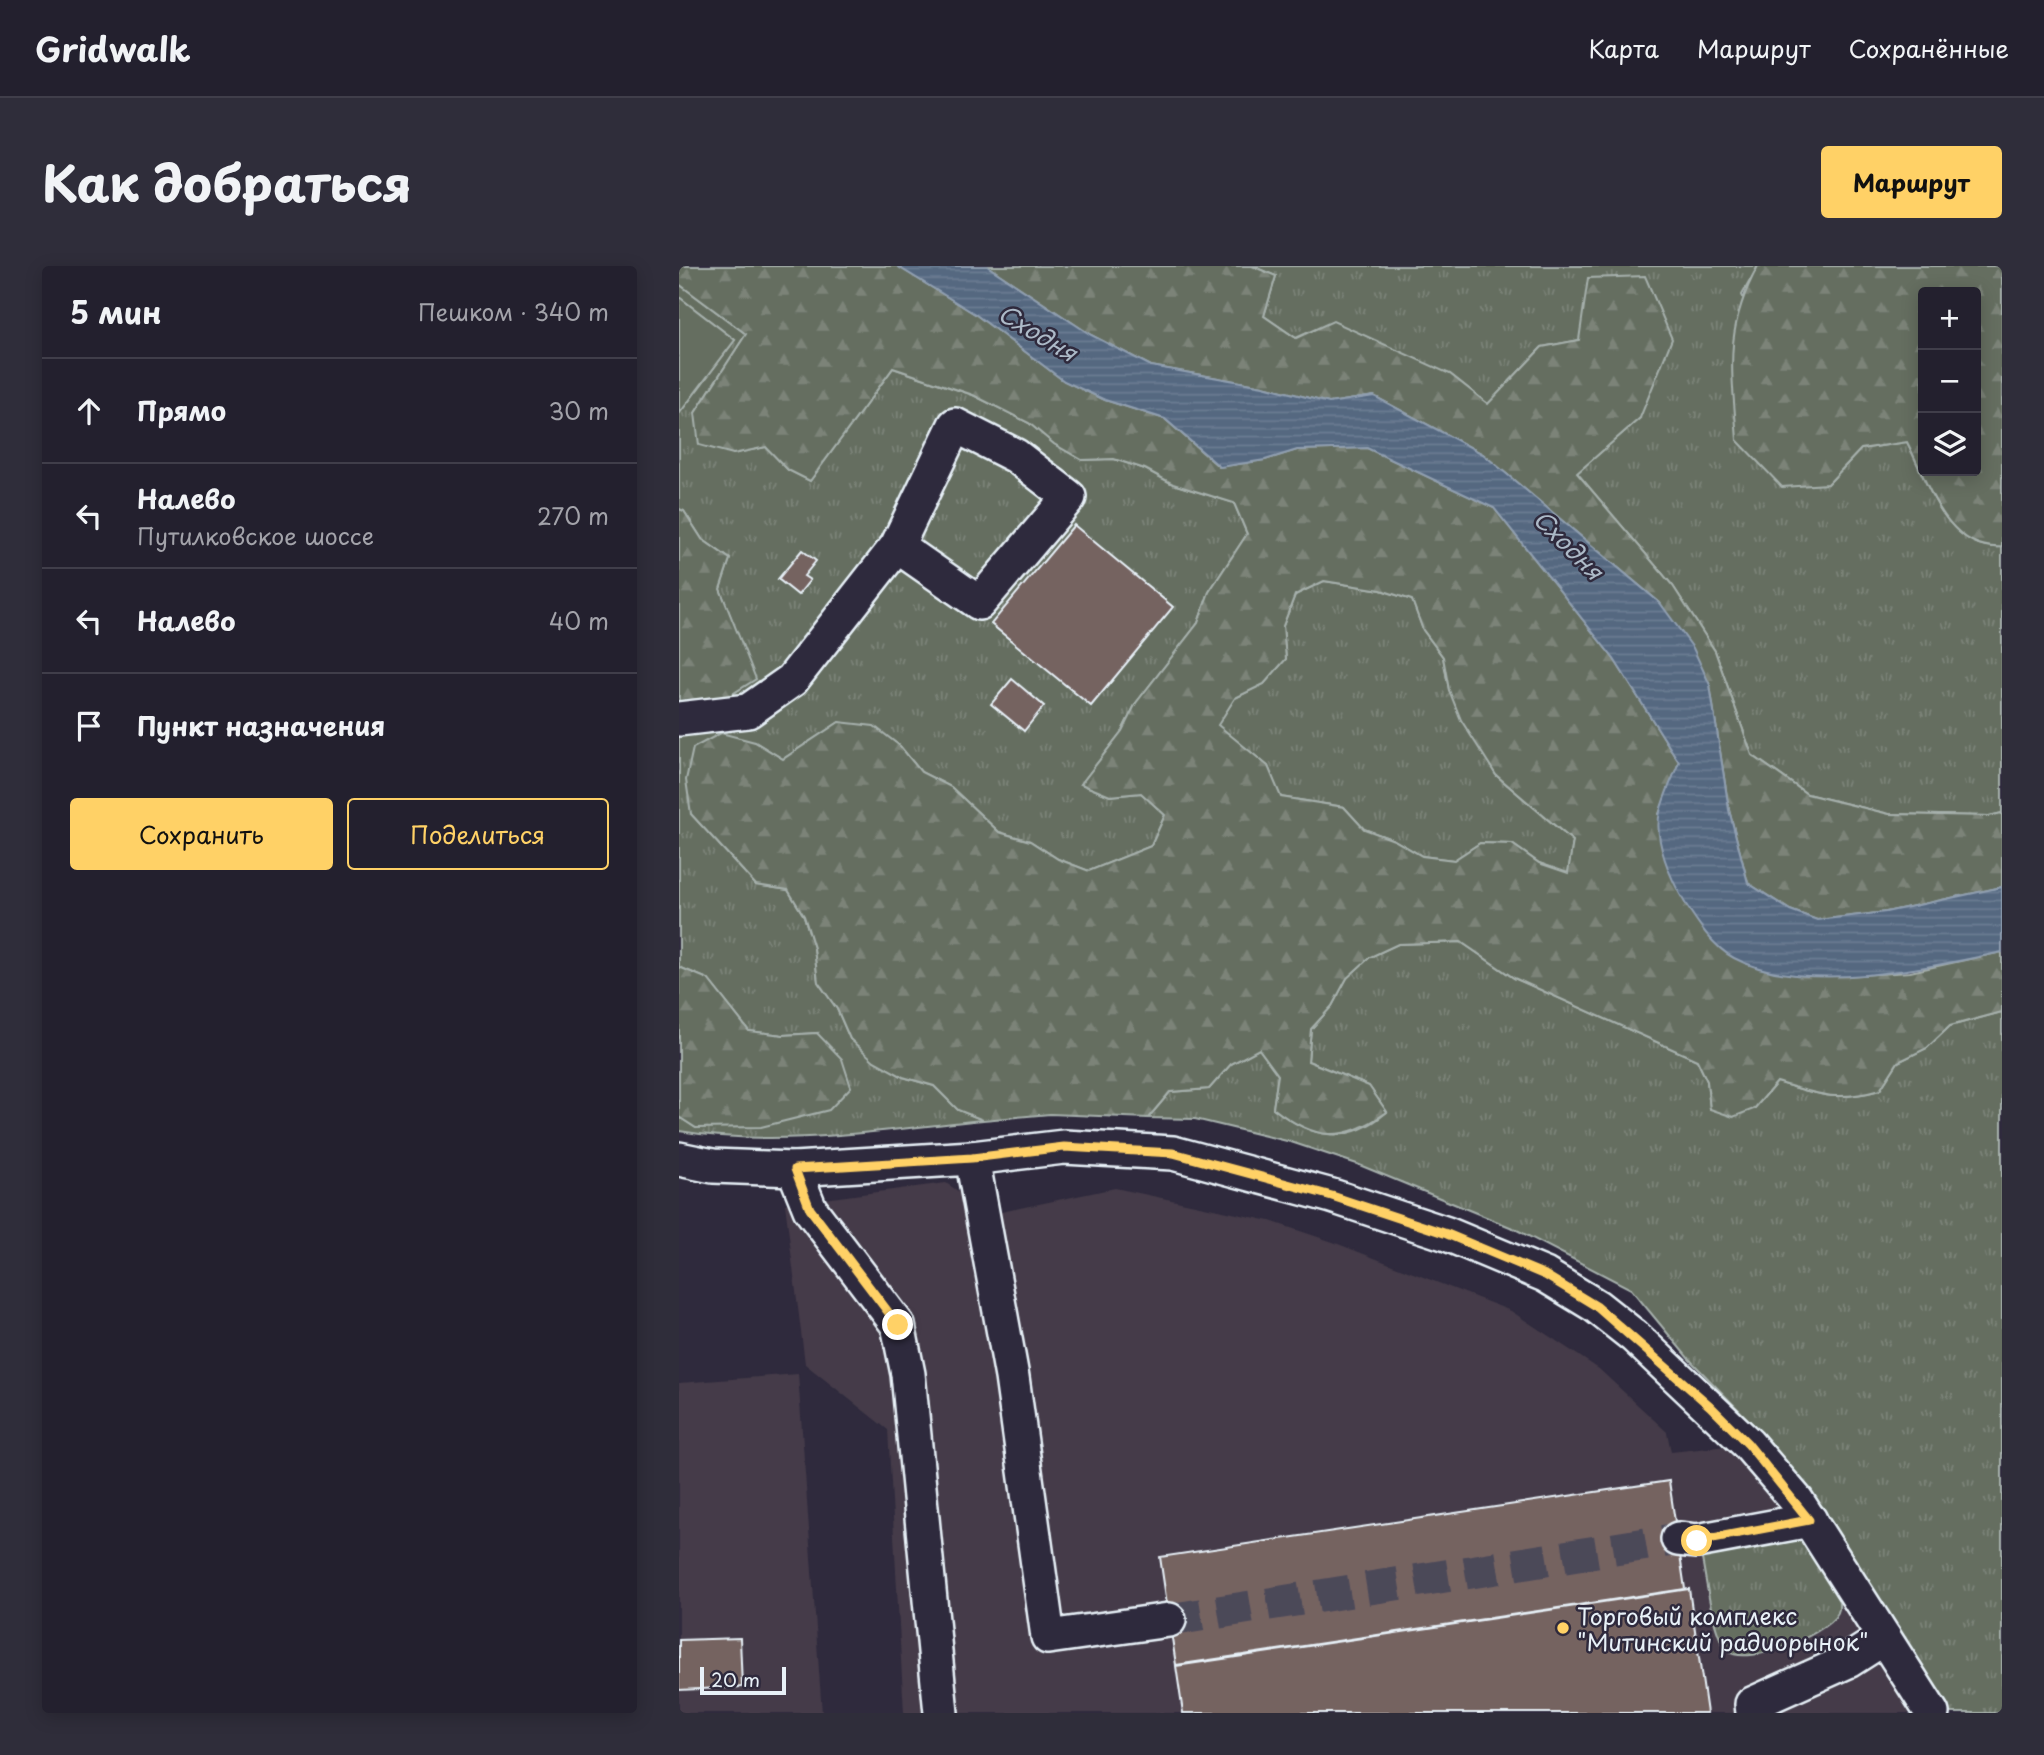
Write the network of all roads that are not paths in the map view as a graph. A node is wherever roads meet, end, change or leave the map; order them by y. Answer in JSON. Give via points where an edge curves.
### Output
{"nodes":[{"id":1,"x":897,"y":546,"type":"junction"},
{"id":2,"x":679,"y":719,"type":"edge"},
{"id":3,"x":972,"y":1158,"type":"junction"},
{"id":4,"x":679,"y":1159,"type":"edge"},
{"id":5,"x":795,"y":1169,"type":"junction"},
{"id":6,"x":1809,"y":1520,"type":"junction"},
{"id":7,"x":1678,"y":1539,"type":"tunnel mouth"},
{"id":8,"x":1169,"y":1620,"type":"tunnel mouth"},
{"id":9,"x":1884,"y":1638,"type":"junction"},
{"id":10,"x":941,"y":1713,"type":"edge"},
{"id":11,"x":1753,"y":1713,"type":"edge"},
{"id":12,"x":1932,"y":1713,"type":"edge"}],
"edges":[{"from":1,"to":1,"type":"street","via":[[979,603],[1069,497],[1016,456],[955,425]]},
{"from":1,"to":2,"type":"street","via":[[810,660],[772,697],[748,711]]},
{"from":3,"to":5,"type":"street"},
{"from":3,"to":6,"type":"street","via":[[1064,1147],[1173,1153],[1345,1200],[1447,1234],[1545,1275],[1596,1306],[1673,1371],[1748,1444]]},
{"from":3,"to":8,"type":"street","via":[[1012,1377],[1048,1637]]},
{"from":4,"to":5,"type":"street","via":[[713,1166]]},
{"from":5,"to":10,"type":"street","via":[[810,1209],[898,1325],[908,1374]]},
{"from":6,"to":7,"type":"street","via":[[1697,1541]]},
{"from":6,"to":9,"type":"street"},
{"from":9,"to":11,"type":"street","via":[[1848,1661],[1752,1704]]},
{"from":9,"to":12,"type":"street"}]}
